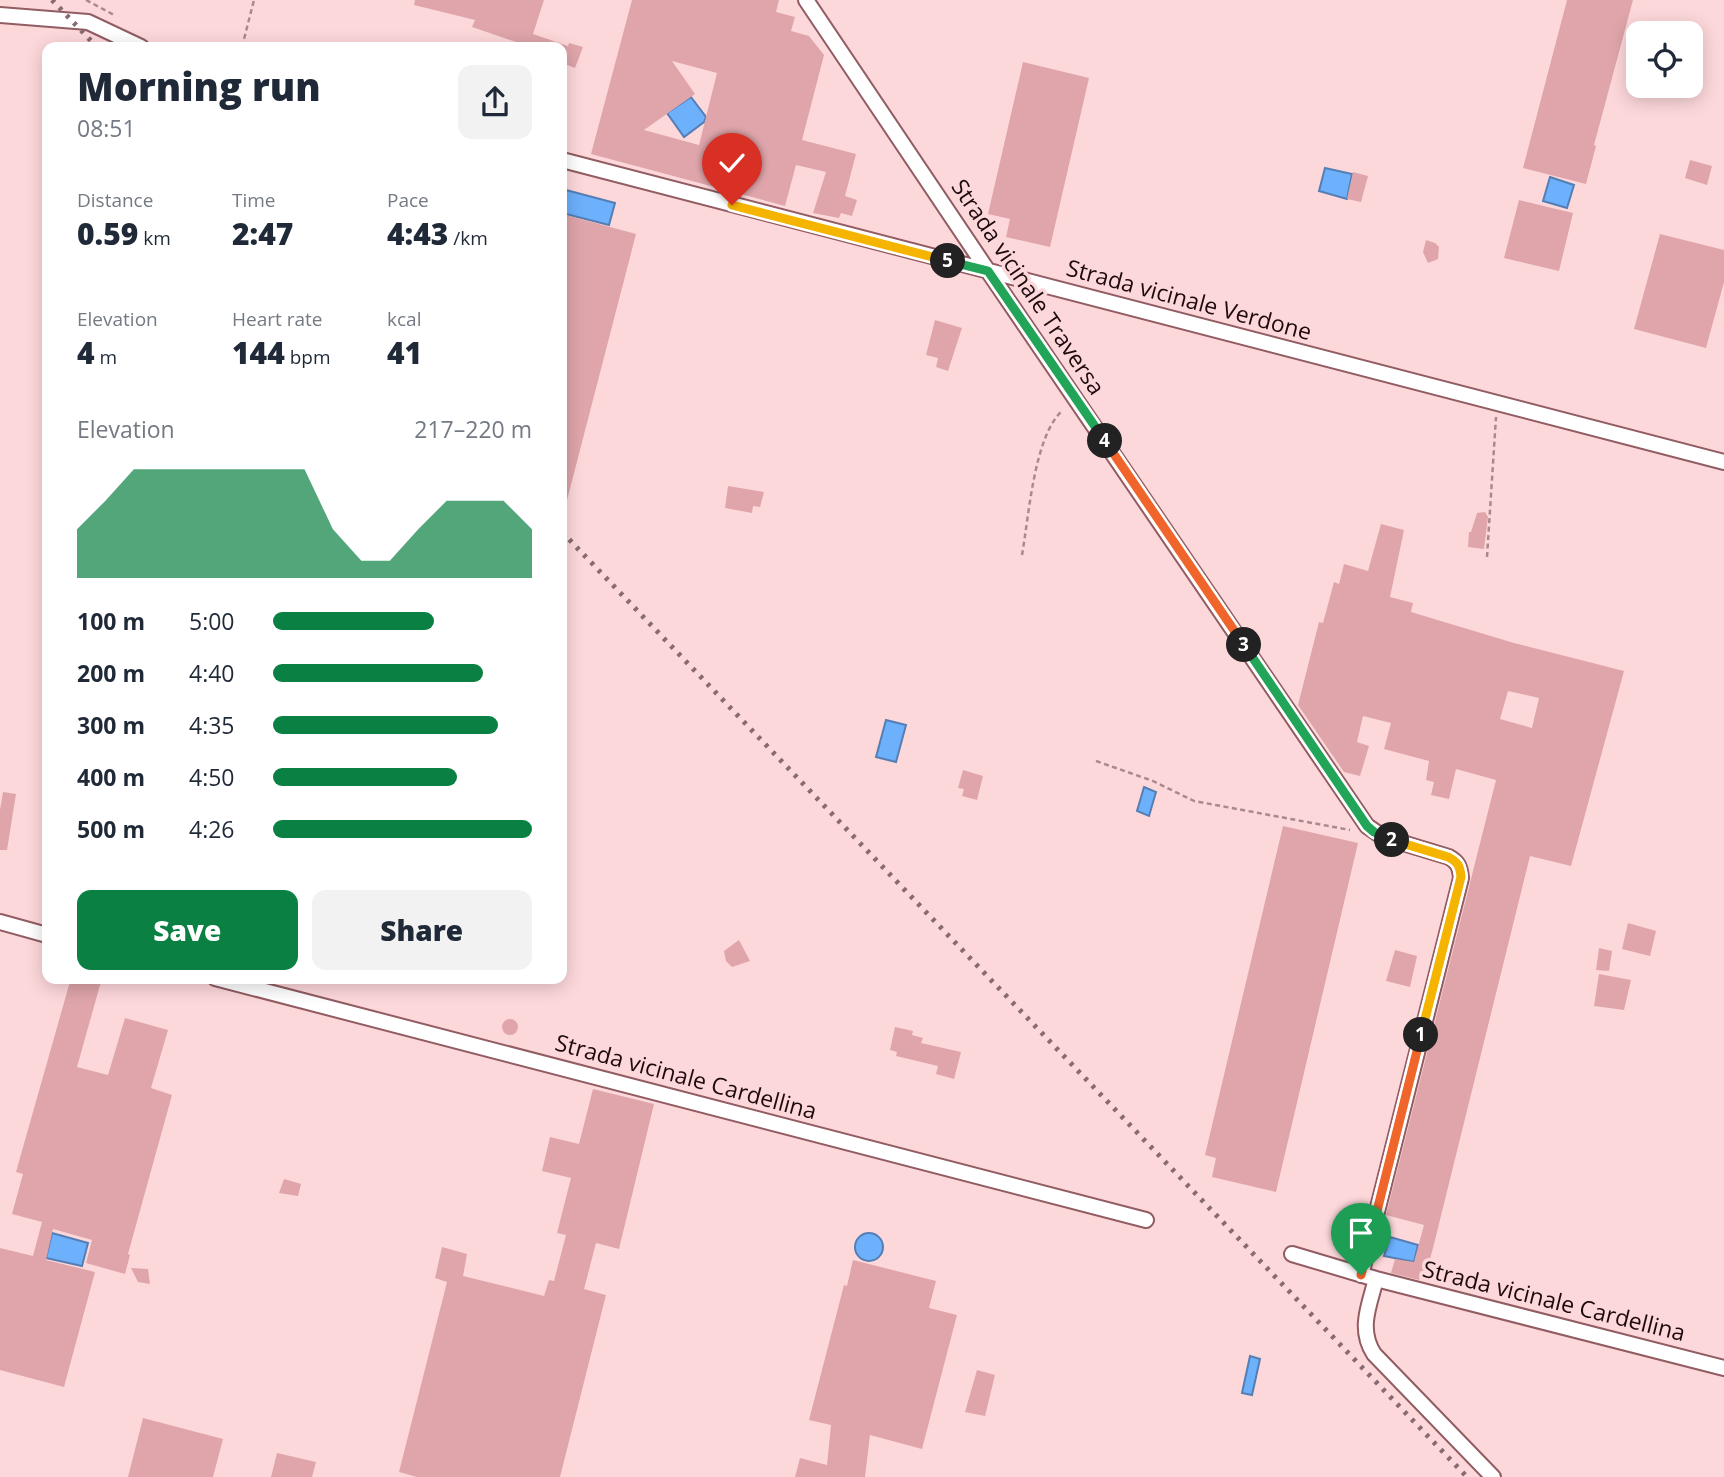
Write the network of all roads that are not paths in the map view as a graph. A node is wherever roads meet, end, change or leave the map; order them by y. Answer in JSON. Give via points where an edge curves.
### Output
{"nodes":[{"id":1,"x":806,"y":0,"type":"edge"},
{"id":2,"x":0,"y":15,"type":"edge"},
{"id":3,"x":130,"y":42,"type":"edge"},
{"id":4,"x":567,"y":161,"type":"edge"},
{"id":5,"x":988,"y":271,"type":"junction"},
{"id":6,"x":1724,"y":462,"type":"edge"},
{"id":7,"x":0,"y":922,"type":"edge"},
{"id":8,"x":42,"y":933,"type":"edge"},
{"id":9,"x":238,"y":984,"type":"edge"},
{"id":10,"x":1146,"y":1220,"type":"dead end"},
{"id":11,"x":1292,"y":1254,"type":"dead end"},
{"id":12,"x":1361,"y":1275,"type":"junction"},
{"id":13,"x":1376,"y":1279,"type":"junction"},
{"id":14,"x":1724,"y":1368,"type":"edge"},
{"id":15,"x":1493,"y":1477,"type":"edge"}],
"edges":[{"from":1,"to":5,"type":"street","name":"Strada vicinale Traversa"},
{"from":2,"to":3,"type":"street","via":[[88,22]]},
{"from":4,"to":5,"type":"street","name":"Strada vicinale Verdone"},
{"from":5,"to":6,"type":"street","name":"Strada vicinale Verdone"},
{"from":5,"to":12,"type":"street","name":"Strada vicinale Traversa","via":[[1367,826],[1383,837],[1456,861],[1460,868]]},
{"from":7,"to":8,"type":"street"},
{"from":9,"to":10,"type":"street","name":"Strada vicinale Cardellina"},
{"from":11,"to":12,"type":"street","name":"Strada vicinale Cardellina"},
{"from":12,"to":13,"type":"street","name":"Strada vicinale Cardellina"},
{"from":13,"to":14,"type":"street","name":"Strada vicinale Cardellina"},
{"from":13,"to":15,"type":"street","via":[[1365,1327],[1368,1344]]}]}
